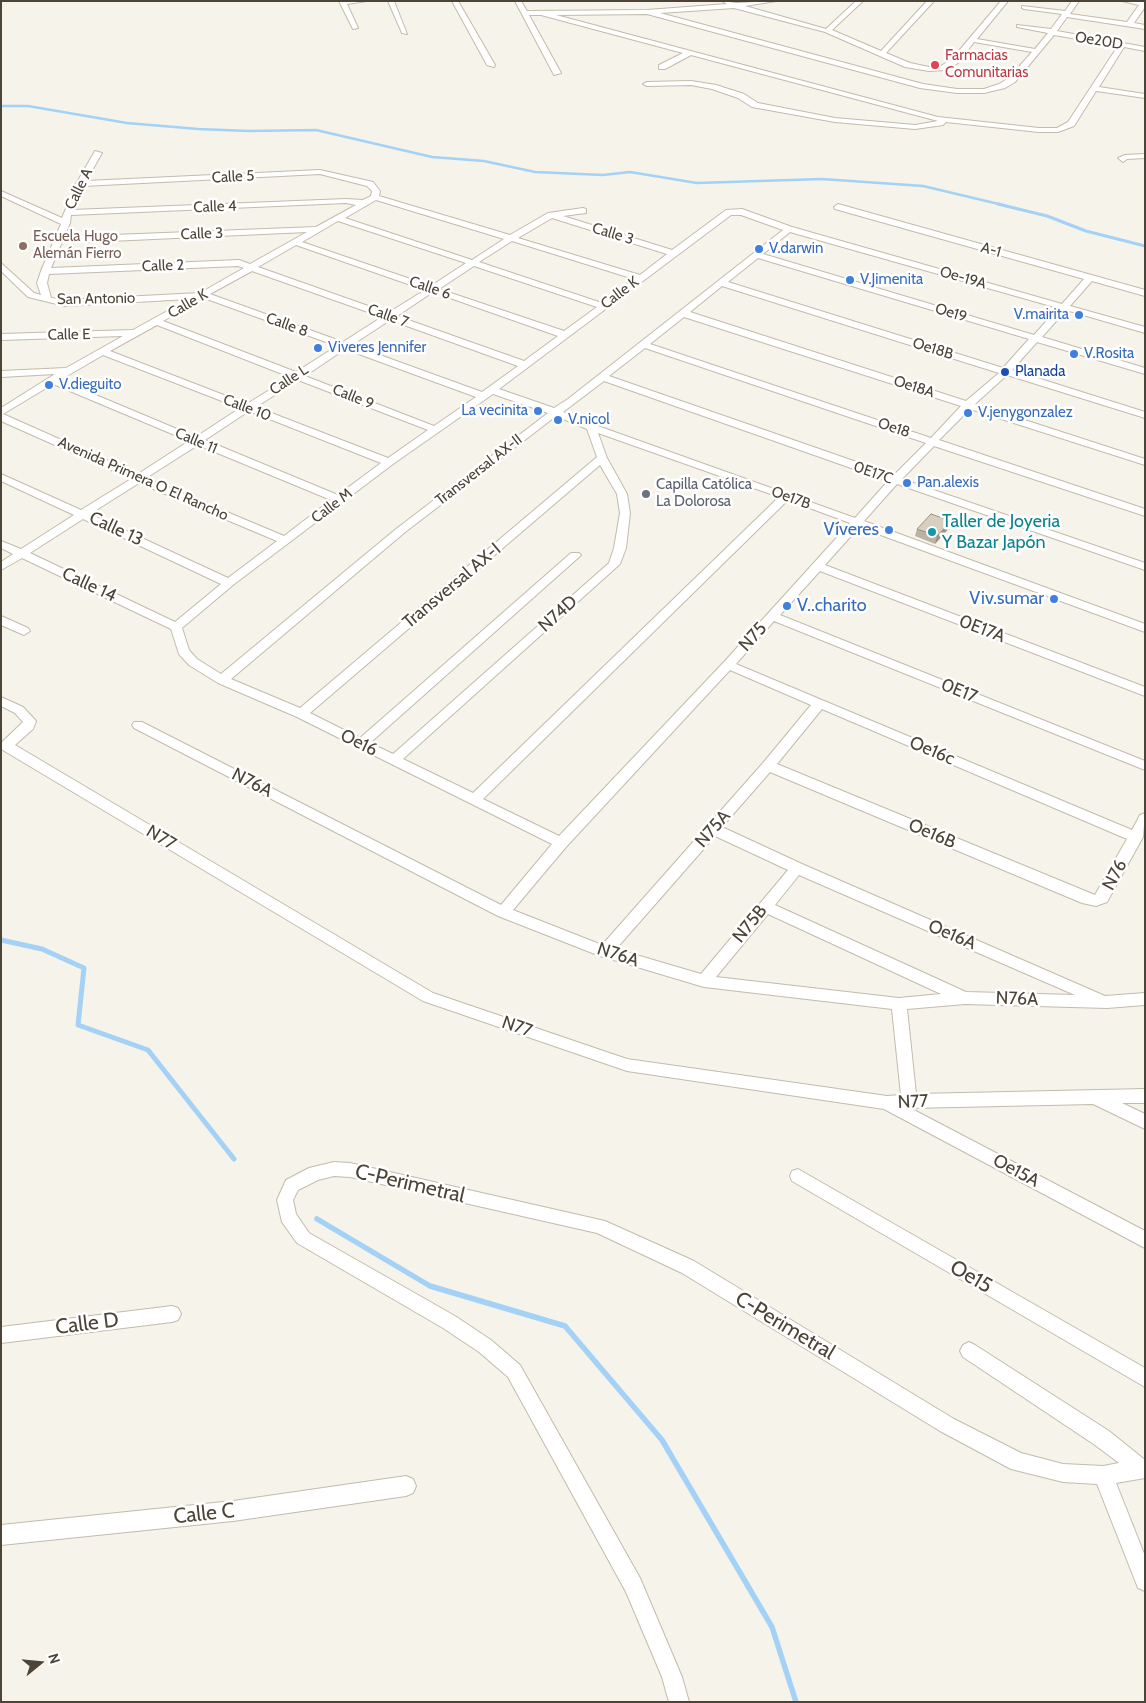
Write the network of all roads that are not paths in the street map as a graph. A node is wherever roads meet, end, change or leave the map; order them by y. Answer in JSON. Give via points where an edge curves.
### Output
{"nodes":[{"id":1,"x":364,"y":1,"type":"edge"},
{"id":2,"x":391,"y":1,"type":"edge"},
{"id":3,"x":455,"y":1,"type":"edge"},
{"id":4,"x":518,"y":1,"type":"edge"},
{"id":5,"x":725,"y":1,"type":"edge"},
{"id":6,"x":772,"y":1,"type":"edge"},
{"id":7,"x":860,"y":1,"type":"edge"},
{"id":8,"x":931,"y":1,"type":"edge"},
{"id":9,"x":1005,"y":1,"type":"edge"},
{"id":10,"x":1076,"y":1,"type":"edge"},
{"id":11,"x":1125,"y":1,"type":"edge"},
{"id":12,"x":342,"y":2,"type":"edge"},
{"id":13,"x":1144,"y":3,"type":"edge"},
{"id":14,"x":736,"y":6,"type":"junction"},
{"id":15,"x":1024,"y":7,"type":"dead end"},
{"id":16,"x":647,"y":12,"type":"junction"},
{"id":17,"x":523,"y":13,"type":"junction"},
{"id":18,"x":542,"y":13,"type":"junction"},
{"id":19,"x":1066,"y":14,"type":"junction"},
{"id":20,"x":1129,"y":24,"type":"junction"},
{"id":21,"x":1018,"y":26,"type":"dead end"},
{"id":22,"x":1145,"y":27,"type":"edge"},
{"id":23,"x":355,"y":28,"type":"dead end"},
{"id":24,"x":827,"y":31,"type":"junction"},
{"id":25,"x":1053,"y":32,"type":"junction"},
{"id":26,"x":405,"y":33,"type":"dead end"},
{"id":27,"x":973,"y":40,"type":"junction"},
{"id":28,"x":1122,"y":45,"type":"junction"},
{"id":29,"x":1145,"y":48,"type":"edge"},
{"id":30,"x":1037,"y":51,"type":"junction"},
{"id":31,"x":688,"y":53,"type":"junction"},
{"id":32,"x":882,"y":54,"type":"junction"},
{"id":33,"x":491,"y":65,"type":"dead end"},
{"id":34,"x":662,"y":67,"type":"dead end"},
{"id":35,"x":557,"y":74,"type":"dead end"},
{"id":36,"x":647,"y":84,"type":"dead end"},
{"id":37,"x":1094,"y":88,"type":"junction"},
{"id":38,"x":1145,"y":96,"type":"edge"},
{"id":39,"x":956,"y":121,"type":"junction"},
{"id":40,"x":98,"y":152,"type":"dead end"},
{"id":41,"x":80,"y":184,"type":"junction"},
{"id":42,"x":1,"y":193,"type":"edge"},
{"id":43,"x":375,"y":197,"type":"junction"},
{"id":44,"x":364,"y":203,"type":"junction"},
{"id":45,"x":838,"y":207,"type":"dead end"},
{"id":46,"x":583,"y":211,"type":"dead end"},
{"id":47,"x":551,"y":215,"type":"junction"},
{"id":48,"x":752,"y":217,"type":"joint"},
{"id":49,"x":66,"y":218,"type":"junction"},
{"id":50,"x":337,"y":218,"type":"junction"},
{"id":51,"x":316,"y":229,"type":"junction"},
{"id":52,"x":789,"y":229,"type":"junction"},
{"id":53,"x":511,"y":238,"type":"junction"},
{"id":54,"x":88,"y":239,"type":"dead end"},
{"id":55,"x":294,"y":242,"type":"junction"},
{"id":56,"x":675,"y":254,"type":"junction"},
{"id":57,"x":756,"y":255,"type":"junction"},
{"id":58,"x":472,"y":264,"type":"junction"},
{"id":59,"x":1,"y":266,"type":"edge"},
{"id":60,"x":251,"y":268,"type":"junction"},
{"id":61,"x":45,"y":271,"type":"junction"},
{"id":62,"x":1,"y":277,"type":"edge"},
{"id":63,"x":641,"y":278,"type":"junction"},
{"id":64,"x":1090,"y":278,"type":"junction"},
{"id":65,"x":42,"y":283,"type":"junction"},
{"id":66,"x":720,"y":283,"type":"junction"},
{"id":67,"x":20,"y":285,"type":"junction"},
{"id":68,"x":432,"y":288,"type":"junction"},
{"id":69,"x":1145,"y":293,"type":"edge"},
{"id":70,"x":204,"y":295,"type":"junction"},
{"id":71,"x":47,"y":300,"type":"junction"},
{"id":72,"x":603,"y":306,"type":"junction"},
{"id":73,"x":1065,"y":307,"type":"junction"},
{"id":74,"x":682,"y":312,"type":"junction"},
{"id":75,"x":390,"y":317,"type":"junction"},
{"id":76,"x":158,"y":322,"type":"junction"},
{"id":77,"x":1145,"y":330,"type":"edge"},
{"id":78,"x":136,"y":333,"type":"junction"},
{"id":79,"x":566,"y":335,"type":"junction"},
{"id":80,"x":1,"y":337,"type":"edge"},
{"id":81,"x":1034,"y":338,"type":"junction"},
{"id":82,"x":642,"y":344,"type":"junction"},
{"id":83,"x":343,"y":345,"type":"junction"},
{"id":84,"x":104,"y":352,"type":"junction"},
{"id":85,"x":526,"y":365,"type":"junction"},
{"id":86,"x":68,"y":371,"type":"junction"},
{"id":87,"x":1145,"y":371,"type":"edge"},
{"id":88,"x":1004,"y":372,"type":"junction"},
{"id":89,"x":1,"y":374,"type":"edge"},
{"id":90,"x":297,"y":375,"type":"junction"},
{"id":91,"x":602,"y":378,"type":"junction"},
{"id":92,"x":53,"y":381,"type":"junction"},
{"id":93,"x":488,"y":393,"type":"junction"},
{"id":94,"x":969,"y":404,"type":"junction"},
{"id":95,"x":246,"y":408,"type":"junction"},
{"id":96,"x":1,"y":412,"type":"edge"},
{"id":97,"x":554,"y":412,"type":"junction"},
{"id":98,"x":1145,"y":415,"type":"edge"},
{"id":99,"x":1,"y":416,"type":"edge"},
{"id":100,"x":591,"y":427,"type":"junction"},
{"id":101,"x":436,"y":430,"type":"junction"},
{"id":102,"x":195,"y":441,"type":"junction"},
{"id":103,"x":934,"y":441,"type":"junction"},
{"id":104,"x":602,"y":458,"type":"junction"},
{"id":105,"x":389,"y":462,"type":"junction"},
{"id":106,"x":1145,"y":462,"type":"edge"},
{"id":107,"x":1,"y":477,"type":"edge"},
{"id":108,"x":140,"y":479,"type":"junction"},
{"id":109,"x":895,"y":480,"type":"junction"},
{"id":110,"x":786,"y":496,"type":"junction"},
{"id":111,"x":340,"y":500,"type":"junction"},
{"id":112,"x":1145,"y":513,"type":"edge"},
{"id":113,"x":83,"y":514,"type":"junction"},
{"id":114,"x":857,"y":522,"type":"junction"},
{"id":115,"x":286,"y":541,"type":"junction"},
{"id":116,"x":1,"y":544,"type":"edge"},
{"id":117,"x":22,"y":554,"type":"junction"},
{"id":118,"x":575,"y":555,"type":"dead end"},
{"id":119,"x":818,"y":566,"type":"junction"},
{"id":120,"x":1,"y":567,"type":"edge"},
{"id":121,"x":1145,"y":567,"type":"edge"},
{"id":122,"x":230,"y":583,"type":"junction"},
{"id":123,"x":772,"y":616,"type":"junction"},
{"id":124,"x":1,"y":620,"type":"edge"},
{"id":125,"x":176,"y":626,"type":"junction"},
{"id":126,"x":1145,"y":628,"type":"edge"},
{"id":127,"x":24,"y":631,"type":"dead end"},
{"id":128,"x":728,"y":665,"type":"junction"},
{"id":129,"x":222,"y":680,"type":"junction"},
{"id":130,"x":1145,"y":692,"type":"edge"},
{"id":131,"x":1,"y":701,"type":"edge"},
{"id":132,"x":820,"y":704,"type":"junction"},
{"id":133,"x":301,"y":714,"type":"junction"},
{"id":134,"x":138,"y":725,"type":"dead end"},
{"id":135,"x":361,"y":744,"type":"junction"},
{"id":136,"x":4,"y":748,"type":"edge"},
{"id":137,"x":394,"y":760,"type":"junction"},
{"id":138,"x":768,"y":766,"type":"junction"},
{"id":139,"x":1145,"y":766,"type":"edge"},
{"id":140,"x":474,"y":800,"type":"junction"},
{"id":141,"x":1145,"y":818,"type":"edge"},
{"id":142,"x":713,"y":829,"type":"junction"},
{"id":143,"x":1136,"y":836,"type":"junction"},
{"id":144,"x":561,"y":843,"type":"junction"},
{"id":145,"x":797,"y":868,"type":"junction"},
{"id":146,"x":1096,"y":901,"type":"joint"},
{"id":147,"x":764,"y":906,"type":"junction"},
{"id":148,"x":503,"y":912,"type":"junction"},
{"id":149,"x":605,"y":952,"type":"junction"},
{"id":150,"x":704,"y":981,"type":"junction"},
{"id":151,"x":965,"y":998,"type":"junction"},
{"id":152,"x":1145,"y":998,"type":"edge"},
{"id":153,"x":1107,"y":1002,"type":"junction"},
{"id":154,"x":899,"y":1004,"type":"junction"},
{"id":155,"x":1145,"y":1096,"type":"edge"},
{"id":156,"x":1094,"y":1097,"type":"junction"},
{"id":157,"x":908,"y":1101,"type":"junction"},
{"id":158,"x":887,"y":1103,"type":"junction"},
{"id":159,"x":1145,"y":1122,"type":"edge"},
{"id":160,"x":798,"y":1176,"type":"dead end"},
{"id":161,"x":1145,"y":1240,"type":"edge"},
{"id":162,"x":172,"y":1314,"type":"dead end"},
{"id":163,"x":1,"y":1335,"type":"edge"},
{"id":164,"x":969,"y":1351,"type":"dead end"},
{"id":165,"x":1145,"y":1378,"type":"edge"},
{"id":166,"x":1144,"y":1470,"type":"edge"},
{"id":167,"x":1103,"y":1475,"type":"junction"},
{"id":168,"x":406,"y":1486,"type":"dead end"},
{"id":169,"x":1,"y":1535,"type":"edge"},
{"id":170,"x":1145,"y":1581,"type":"edge"},
{"id":171,"x":679,"y":1702,"type":"edge"}],
"edges":[{"from":1,"to":12,"type":"street"},
{"from":2,"to":26,"type":"street"},
{"from":3,"to":33,"type":"street"},
{"from":4,"to":17,"type":"street"},
{"from":5,"to":14,"type":"street"},
{"from":6,"to":14,"type":"street"},
{"from":7,"to":24,"type":"street"},
{"from":8,"to":32,"type":"street"},
{"from":9,"to":27,"type":"street"},
{"from":10,"to":19,"type":"street"},
{"from":11,"to":13,"type":"street"},
{"from":12,"to":23,"type":"street"},
{"from":13,"to":20,"type":"street"},
{"from":14,"to":16,"type":"street"},
{"from":14,"to":24,"type":"street"},
{"from":15,"to":19,"type":"street"},
{"from":16,"to":18,"type":"street"},
{"from":16,"to":30,"type":"street","via":[[923,86],[957,91],[984,91],[1002,86],[1012,80]]},
{"from":17,"to":18,"type":"street"},
{"from":17,"to":35,"type":"street"},
{"from":18,"to":31,"type":"street"},
{"from":19,"to":20,"type":"street"},
{"from":19,"to":25,"type":"street"},
{"from":20,"to":22,"type":"street"},
{"from":21,"to":25,"type":"street","name":"Oe20D"},
{"from":24,"to":32,"type":"street"},
{"from":25,"to":28,"type":"street","name":"Oe20D"},
{"from":25,"to":30,"type":"street"},
{"from":27,"to":30,"type":"street"},
{"from":27,"to":32,"type":"street","via":[[955,61],[937,69],[908,65]]},
{"from":28,"to":29,"type":"street","name":"Oe20D"},
{"from":28,"to":37,"type":"street"},
{"from":31,"to":34,"type":"street"},
{"from":31,"to":39,"type":"street","via":[[938,120]]},
{"from":36,"to":39,"type":"street","via":[[691,83],[713,87],[763,107],[865,124],[915,127]]},
{"from":37,"to":38,"type":"street"},
{"from":37,"to":39,"type":"street","via":[[1071,124],[1058,130]]},
{"from":40,"to":41,"type":"street","name":"Calle A"},
{"from":41,"to":43,"type":"street","name":"Calle 5","via":[[320,172],[370,184],[376,191]]},
{"from":41,"to":49,"type":"street","name":"Calle A"},
{"from":42,"to":49,"type":"street"},
{"from":43,"to":44,"type":"street","name":"Calle K"},
{"from":43,"to":53,"type":"street"},
{"from":44,"to":49,"type":"street","name":"Calle 4","via":[[346,201]]},
{"from":44,"to":50,"type":"street","name":"Calle K"},
{"from":45,"to":64,"type":"street","name":"A-1"},
{"from":46,"to":47,"type":"street","name":"Calle L"},
{"from":47,"to":53,"type":"street","name":"Calle L"},
{"from":47,"to":56,"type":"street","name":"Calle 3"},
{"from":48,"to":52,"type":"street","name":"Oe-19A"},
{"from":48,"to":56,"type":"street","name":"Calle K","via":[[739,211],[726,213]]},
{"from":49,"to":61,"type":"street","name":"Calle A"},
{"from":50,"to":51,"type":"street","name":"Calle K"},
{"from":50,"to":58,"type":"street"},
{"from":51,"to":54,"type":"street","name":"Calle 3"},
{"from":51,"to":55,"type":"street","name":"Calle K"},
{"from":52,"to":57,"type":"street","name":"Transversal AX-II"},
{"from":52,"to":73,"type":"street","name":"Oe-19A"},
{"from":53,"to":58,"type":"street","name":"Calle L"},
{"from":53,"to":63,"type":"street"},
{"from":55,"to":60,"type":"street","name":"Calle K"},
{"from":55,"to":68,"type":"street","name":"Calle 6"},
{"from":56,"to":63,"type":"street","name":"Calle K"},
{"from":57,"to":66,"type":"street","name":"Transversal AX-II"},
{"from":57,"to":81,"type":"street","name":"Oe19"},
{"from":58,"to":68,"type":"street","name":"Calle L"},
{"from":58,"to":72,"type":"street"},
{"from":59,"to":67,"type":"street","name":"San Antonio"},
{"from":60,"to":61,"type":"street","name":"Calle 2","via":[[239,263]]},
{"from":60,"to":70,"type":"street","name":"Calle K"},
{"from":60,"to":75,"type":"street","name":"Calle 7"},
{"from":61,"to":65,"type":"street","name":"Calle A"},
{"from":62,"to":67,"type":"street"},
{"from":63,"to":72,"type":"street","name":"Calle K"},
{"from":64,"to":69,"type":"street","name":"A-1"},
{"from":64,"to":73,"type":"street","name":"N75"},
{"from":65,"to":67,"type":"street"},
{"from":65,"to":71,"type":"street"},
{"from":66,"to":74,"type":"street","name":"Transversal AX-II"},
{"from":66,"to":88,"type":"street","name":"Oe18B"},
{"from":67,"to":71,"type":"street","name":"San Antonio","via":[[31,295]]},
{"from":68,"to":75,"type":"street","name":"Calle L"},
{"from":68,"to":79,"type":"street","name":"Calle 6"},
{"from":70,"to":71,"type":"street","name":"San Antonio","via":[[65,302]]},
{"from":70,"to":76,"type":"street","name":"Calle K"},
{"from":70,"to":83,"type":"street","name":"Calle 8"},
{"from":72,"to":79,"type":"street","name":"Calle K"},
{"from":73,"to":77,"type":"street","name":"Oe-19A"},
{"from":73,"to":81,"type":"street","name":"N75"},
{"from":74,"to":82,"type":"street","name":"Transversal AX-II"},
{"from":74,"to":94,"type":"street","name":"Oe18A"},
{"from":75,"to":83,"type":"street","name":"Calle L"},
{"from":75,"to":85,"type":"street","name":"Calle 7"},
{"from":76,"to":78,"type":"street","name":"Calle K"},
{"from":76,"to":90,"type":"street","name":"Calle 9"},
{"from":78,"to":80,"type":"street","name":"Calle E"},
{"from":78,"to":84,"type":"street","name":"Calle K"},
{"from":79,"to":85,"type":"street","name":"Calle K"},
{"from":81,"to":87,"type":"street","name":"Oe19"},
{"from":81,"to":88,"type":"street","name":"N75"},
{"from":82,"to":91,"type":"street","name":"Transversal AX-II"},
{"from":82,"to":103,"type":"street","name":"Oe18"},
{"from":83,"to":90,"type":"street","name":"Calle L"},
{"from":83,"to":93,"type":"street","name":"Calle 8"},
{"from":84,"to":86,"type":"street","name":"Calle K"},
{"from":84,"to":95,"type":"street","name":"Calle 10"},
{"from":85,"to":93,"type":"street","name":"Calle K"},
{"from":86,"to":89,"type":"street"},
{"from":86,"to":92,"type":"street","name":"Calle K"},
{"from":88,"to":94,"type":"street","name":"N75"},
{"from":88,"to":98,"type":"street","name":"Oe18B"},
{"from":90,"to":95,"type":"street","name":"Calle L"},
{"from":90,"to":101,"type":"street","name":"Calle 9"},
{"from":91,"to":97,"type":"street","name":"Transversal AX-II"},
{"from":91,"to":109,"type":"street","name":"0E17C"},
{"from":92,"to":96,"type":"street","name":"Calle K"},
{"from":92,"to":102,"type":"street","name":"Calle 11"},
{"from":93,"to":97,"type":"street","name":"Oe17B"},
{"from":93,"to":101,"type":"street","name":"Calle M"},
{"from":94,"to":103,"type":"street","name":"N75"},
{"from":94,"to":106,"type":"street","name":"Oe18A"},
{"from":95,"to":102,"type":"street","name":"Calle L"},
{"from":95,"to":105,"type":"street","name":"Calle 10"},
{"from":97,"to":100,"type":"street","name":"Oe17B"},
{"from":97,"to":129,"type":"street","name":"Transversal AX-II","via":[[400,530]]},
{"from":99,"to":108,"type":"street","name":"Avenida Primera O El Rancho"},
{"from":100,"to":104,"type":"street","name":"N74D"},
{"from":100,"to":110,"type":"street","name":"Oe17B"},
{"from":101,"to":105,"type":"street","name":"Calle M"},
{"from":102,"to":108,"type":"street","name":"Calle L"},
{"from":102,"to":111,"type":"street","name":"Calle 11"},
{"from":103,"to":109,"type":"street","name":"N75"},
{"from":103,"to":112,"type":"street","name":"Oe18"},
{"from":104,"to":133,"type":"street","name":"Transversal AX-I"},
{"from":104,"to":137,"type":"street","name":"N74D","via":[[622,494],[625,513],[614,564]]},
{"from":105,"to":111,"type":"street","name":"Calle M"},
{"from":107,"to":113,"type":"street","name":"Calle 13"},
{"from":108,"to":113,"type":"street","name":"Calle L"},
{"from":108,"to":115,"type":"street","name":"Avenida Primera O El Rancho"},
{"from":109,"to":114,"type":"street","name":"N75"},
{"from":109,"to":121,"type":"street","name":"0E17C"},
{"from":110,"to":114,"type":"street","name":"Oe17B"},
{"from":110,"to":140,"type":"street"},
{"from":111,"to":115,"type":"street","name":"Calle M"},
{"from":113,"to":117,"type":"street","name":"Calle L"},
{"from":113,"to":122,"type":"street","name":"Calle 13"},
{"from":114,"to":119,"type":"street","name":"N75"},
{"from":114,"to":126,"type":"street","name":"Oe17B"},
{"from":115,"to":122,"type":"street","name":"Calle M"},
{"from":116,"to":117,"type":"street","name":"Calle 14"},
{"from":117,"to":120,"type":"street","name":"Calle L"},
{"from":117,"to":125,"type":"street","name":"Calle 14"},
{"from":118,"to":135,"type":"street"},
{"from":119,"to":123,"type":"street","name":"N75"},
{"from":119,"to":130,"type":"street","name":"0E17A"},
{"from":122,"to":125,"type":"street","name":"Calle M"},
{"from":123,"to":128,"type":"street","name":"N75"},
{"from":123,"to":139,"type":"street","name":"0E17"},
{"from":124,"to":127,"type":"street"},
{"from":125,"to":129,"type":"street","name":"Oe16","via":[[183,652]]},
{"from":128,"to":132,"type":"street","name":"Oe16c"},
{"from":128,"to":144,"type":"street","name":"N75"},
{"from":129,"to":133,"type":"street","name":"Oe16"},
{"from":131,"to":136,"type":"street","name":"N77","via":[[30,721],[29,726]]},
{"from":132,"to":138,"type":"street","name":"N75A"},
{"from":132,"to":143,"type":"street","name":"Oe16c"},
{"from":133,"to":135,"type":"street","name":"Oe16"},
{"from":134,"to":148,"type":"street","name":"N76A"},
{"from":135,"to":137,"type":"street","name":"Oe16"},
{"from":136,"to":158,"type":"street","name":"N77","via":[[428,997],[627,1065]]},
{"from":137,"to":140,"type":"street","name":"Oe16"},
{"from":138,"to":142,"type":"street","name":"N75A"},
{"from":138,"to":146,"type":"street","name":"Oe16B"},
{"from":140,"to":144,"type":"street","name":"Oe16"},
{"from":141,"to":143,"type":"street","name":"N76"},
{"from":142,"to":145,"type":"street","name":"Oe16A"},
{"from":142,"to":149,"type":"street","name":"N75A"},
{"from":143,"to":146,"type":"street","name":"N76","via":[[1102,898]]},
{"from":144,"to":148,"type":"street","name":"N75"},
{"from":145,"to":147,"type":"street","name":"N75B"},
{"from":145,"to":153,"type":"street","name":"Oe16A"},
{"from":147,"to":150,"type":"street","name":"N75B"},
{"from":147,"to":151,"type":"street"},
{"from":148,"to":149,"type":"street","name":"N76A"},
{"from":149,"to":150,"type":"street","name":"N76A"},
{"from":150,"to":154,"type":"street","name":"N76A"},
{"from":151,"to":153,"type":"street","name":"N76A"},
{"from":151,"to":154,"type":"street","name":"N76A"},
{"from":152,"to":153,"type":"street","name":"N76A"},
{"from":154,"to":157,"type":"street"},
{"from":155,"to":156,"type":"street","name":"N77"},
{"from":156,"to":157,"type":"street","name":"N77"},
{"from":156,"to":159,"type":"street"},
{"from":157,"to":158,"type":"street","name":"N77"},
{"from":158,"to":161,"type":"street","name":"Oe15A"},
{"from":160,"to":165,"type":"street","name":"Oe15"},
{"from":162,"to":163,"type":"street","name":"Calle D"},
{"from":164,"to":166,"type":"street","via":[[1102,1438]]},
{"from":166,"to":167,"type":"street","name":"C-Perimetral"},
{"from":167,"to":170,"type":"street"},
{"from":167,"to":171,"type":"street","name":"C-Perimetral","via":[[1063,1473],[1018,1462],[947,1425],[688,1267],[599,1226],[350,1170],[315,1173],[292,1185],[285,1200],[288,1217],[302,1238],[456,1327],[514,1371],[632,1585],[672,1677]]},
{"from":168,"to":169,"type":"street","name":"Calle C","via":[[233,1511]]}]}
